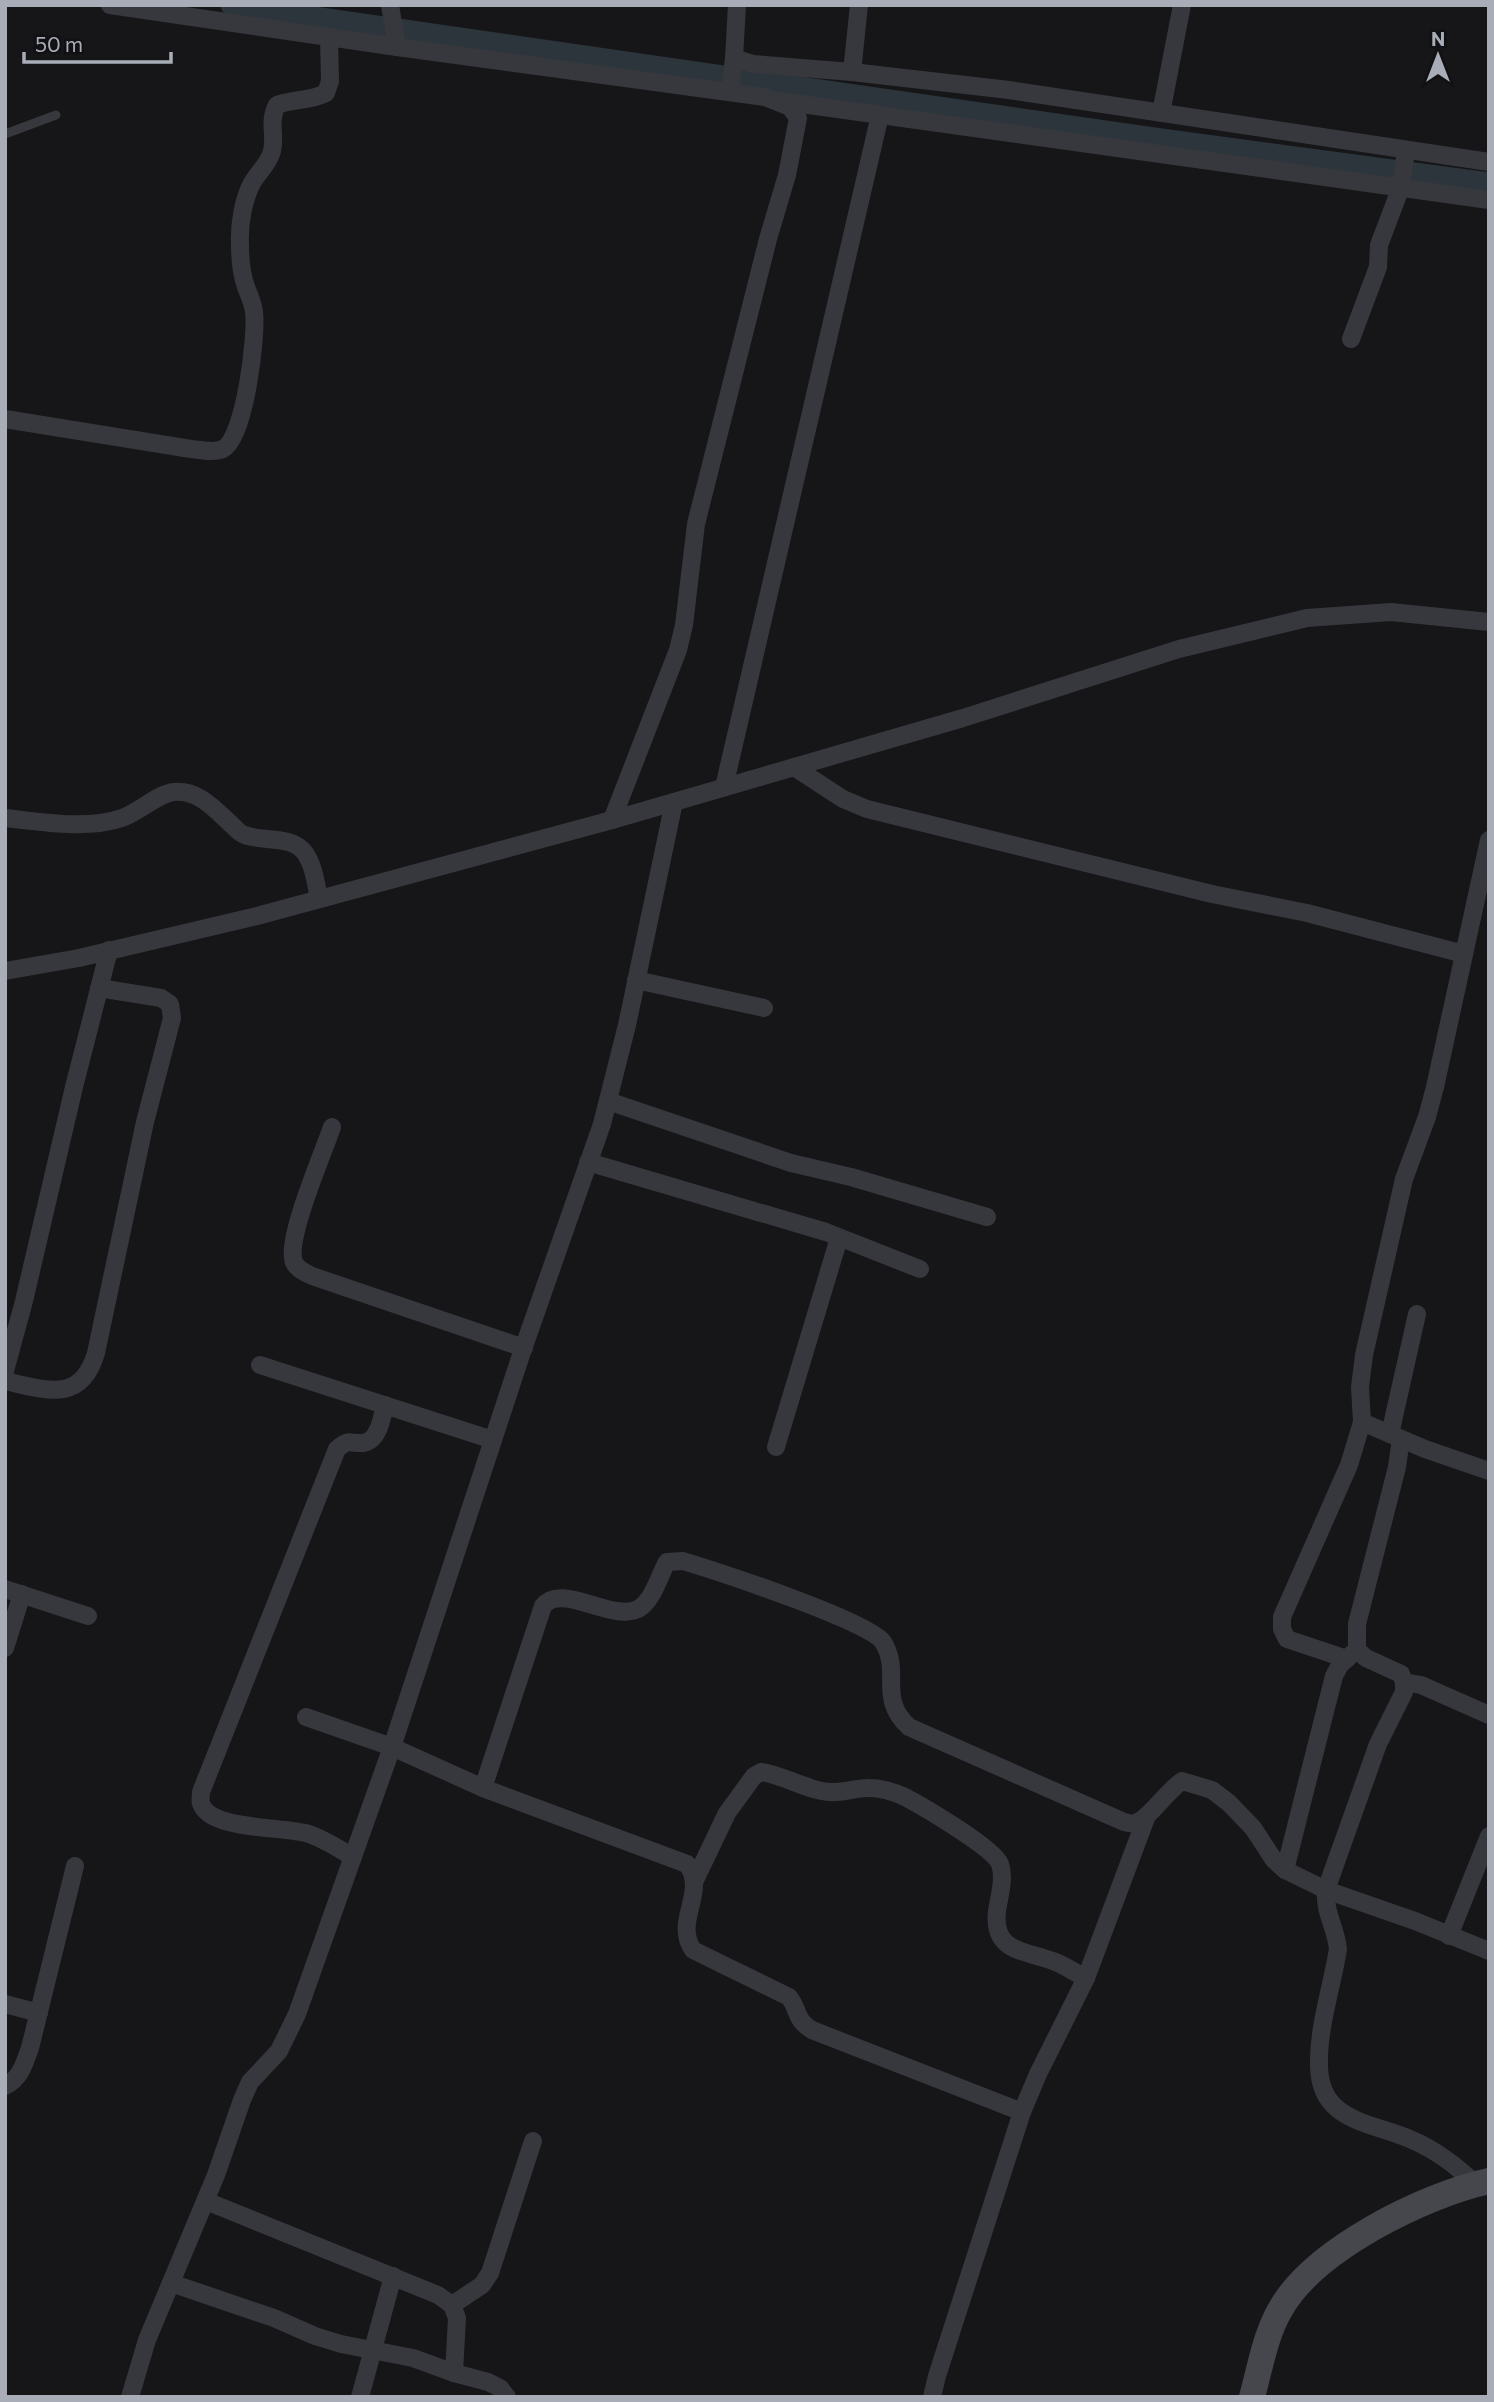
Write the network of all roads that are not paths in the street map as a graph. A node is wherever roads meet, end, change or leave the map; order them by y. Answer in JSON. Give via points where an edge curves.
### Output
{"nodes":[{"id":1,"x":110,"y":5,"type":"edge"},
{"id":2,"x":390,"y":5,"type":"edge"},
{"id":3,"x":737,"y":5,"type":"edge"},
{"id":4,"x":859,"y":5,"type":"edge"},
{"id":5,"x":1182,"y":5,"type":"edge"},
{"id":6,"x":329,"y":37,"type":"junction"},
{"id":7,"x":395,"y":38,"type":"junction"},
{"id":8,"x":734,"y":58,"type":"junction"},
{"id":9,"x":852,"y":72,"type":"junction"},
{"id":10,"x":730,"y":92,"type":"junction"},
{"id":11,"x":780,"y":101,"type":"junction"},
{"id":12,"x":1161,"y":113,"type":"junction"},
{"id":13,"x":880,"y":115,"type":"junction"},
{"id":14,"x":56,"y":116,"type":"dead end"},
{"id":15,"x":5,"y":134,"type":"edge"},
{"id":16,"x":1406,"y":150,"type":"junction"},
{"id":17,"x":1489,"y":162,"type":"edge"},
{"id":18,"x":1401,"y":187,"type":"junction"},
{"id":19,"x":1489,"y":200,"type":"edge"},
{"id":20,"x":1351,"y":339,"type":"dead end"},
{"id":21,"x":5,"y":419,"type":"edge"},
{"id":22,"x":1489,"y":622,"type":"edge"},
{"id":23,"x":793,"y":767,"type":"junction"},
{"id":24,"x":724,"y":788,"type":"junction"},
{"id":25,"x":674,"y":802,"type":"junction"},
{"id":26,"x":5,"y":818,"type":"edge"},
{"id":27,"x":612,"y":820,"type":"junction"},
{"id":28,"x":1489,"y":840,"type":"edge"},
{"id":29,"x":1485,"y":874,"type":"edge"},
{"id":30,"x":319,"y":899,"type":"junction"},
{"id":31,"x":109,"y":950,"type":"junction"},
{"id":32,"x":1464,"y":954,"type":"junction"},
{"id":33,"x":5,"y":971,"type":"edge"},
{"id":34,"x":636,"y":980,"type":"junction"},
{"id":35,"x":99,"y":988,"type":"junction"},
{"id":36,"x":764,"y":1008,"type":"dead end"},
{"id":37,"x":608,"y":1101,"type":"junction"},
{"id":38,"x":332,"y":1127,"type":"dead end"},
{"id":39,"x":588,"y":1162,"type":"junction"},
{"id":40,"x":987,"y":1217,"type":"dead end"},
{"id":41,"x":839,"y":1238,"type":"junction"},
{"id":42,"x":920,"y":1269,"type":"dead end"},
{"id":43,"x":1417,"y":1314,"type":"dead end"},
{"id":44,"x":524,"y":1348,"type":"junction"},
{"id":45,"x":260,"y":1364,"type":"dead end"},
{"id":46,"x":6,"y":1368,"type":"edge"},
{"id":47,"x":5,"y":1381,"type":"edge"},
{"id":48,"x":385,"y":1405,"type":"junction"},
{"id":49,"x":1362,"y":1422,"type":"junction"},
{"id":50,"x":1395,"y":1437,"type":"junction"},
{"id":51,"x":493,"y":1440,"type":"junction"},
{"id":52,"x":776,"y":1447,"type":"dead end"},
{"id":53,"x":1489,"y":1471,"type":"edge"},
{"id":54,"x":14,"y":1592,"type":"edge"},
{"id":55,"x":89,"y":1616,"type":"dead end"},
{"id":56,"x":5,"y":1648,"type":"edge"},
{"id":57,"x":1352,"y":1654,"type":"junction"},
{"id":58,"x":1404,"y":1682,"type":"junction"},
{"id":59,"x":1489,"y":1715,"type":"edge"},
{"id":60,"x":306,"y":1717,"type":"dead end"},
{"id":61,"x":392,"y":1746,"type":"junction"},
{"id":62,"x":483,"y":1788,"type":"junction"},
{"id":63,"x":1146,"y":1818,"type":"junction"},
{"id":64,"x":1489,"y":1836,"type":"edge"},
{"id":65,"x":353,"y":1857,"type":"junction"},
{"id":66,"x":75,"y":1866,"type":"dead end"},
{"id":67,"x":1285,"y":1870,"type":"junction"},
{"id":68,"x":695,"y":1880,"type":"junction"},
{"id":69,"x":1326,"y":1890,"type":"junction"},
{"id":70,"x":1449,"y":1936,"type":"junction"},
{"id":71,"x":1489,"y":1951,"type":"edge"},
{"id":72,"x":1086,"y":1978,"type":"junction"},
{"id":73,"x":5,"y":2004,"type":"edge"},
{"id":74,"x":39,"y":2013,"type":"junction"},
{"id":75,"x":5,"y":2086,"type":"edge"},
{"id":76,"x":1022,"y":2112,"type":"junction"},
{"id":77,"x":533,"y":2141,"type":"dead end"},
{"id":78,"x":1482,"y":2182,"type":"edge"},
{"id":79,"x":206,"y":2201,"type":"junction"},
{"id":80,"x":393,"y":2276,"type":"junction"},
{"id":81,"x":171,"y":2283,"type":"junction"},
{"id":82,"x":452,"y":2305,"type":"junction"},
{"id":83,"x":374,"y":2349,"type":"junction"},
{"id":84,"x":454,"y":2373,"type":"junction"},
{"id":85,"x":130,"y":2397,"type":"edge"},
{"id":86,"x":360,"y":2397,"type":"edge"},
{"id":87,"x":507,"y":2397,"type":"edge"},
{"id":88,"x":932,"y":2397,"type":"edge"},
{"id":89,"x":1252,"y":2397,"type":"edge"}],
"edges":[{"from":1,"to":6,"type":"street"},
{"from":2,"to":7,"type":"street"},
{"from":3,"to":8,"type":"street"},
{"from":4,"to":9,"type":"street"},
{"from":5,"to":12,"type":"street"},
{"from":6,"to":7,"type":"street"},
{"from":6,"to":21,"type":"street","via":[[326,93],[277,105],[271,116],[272,153],[245,201],[239,243],[254,329],[247,389],[229,444],[202,450]]},
{"from":7,"to":10,"type":"street"},
{"from":8,"to":9,"type":"street","via":[[753,64]]},
{"from":8,"to":10,"type":"street"},
{"from":9,"to":12,"type":"street"},
{"from":10,"to":11,"type":"street"},
{"from":11,"to":13,"type":"street"},
{"from":11,"to":27,"type":"street","via":[[798,118],[797,132],[696,524],[684,625]]},
{"from":12,"to":16,"type":"street"},
{"from":13,"to":18,"type":"street"},
{"from":13,"to":24,"type":"street"},
{"from":14,"to":15,"type":"lane"},
{"from":16,"to":17,"type":"street"},
{"from":16,"to":18,"type":"street"},
{"from":18,"to":19,"type":"street"},
{"from":18,"to":20,"type":"street"},
{"from":22,"to":23,"type":"street","via":[[1391,612],[1307,618],[1179,649]]},
{"from":23,"to":24,"type":"street"},
{"from":23,"to":32,"type":"street","via":[[867,809]]},
{"from":24,"to":25,"type":"street"},
{"from":25,"to":27,"type":"street"},
{"from":25,"to":34,"type":"street"},
{"from":26,"to":30,"type":"street","via":[[103,822],[135,813],[160,796],[190,793],[206,801],[243,835],[296,845],[311,868]]},
{"from":27,"to":30,"type":"street"},
{"from":28,"to":29,"type":"street"},
{"from":29,"to":32,"type":"street"},
{"from":30,"to":31,"type":"street"},
{"from":31,"to":33,"type":"street"},
{"from":31,"to":35,"type":"street"},
{"from":32,"to":49,"type":"street","via":[[1436,1087],[1404,1179],[1364,1355]]},
{"from":34,"to":36,"type":"street"},
{"from":34,"to":37,"type":"street"},
{"from":35,"to":46,"type":"street"},
{"from":35,"to":47,"type":"street","via":[[161,999],[170,1004],[172,1018],[96,1353],[87,1375],[72,1387],[47,1389]]},
{"from":37,"to":39,"type":"street"},
{"from":37,"to":40,"type":"street","via":[[791,1163]]},
{"from":38,"to":44,"type":"street","via":[[294,1236],[293,1261],[299,1270]]},
{"from":39,"to":41,"type":"street"},
{"from":39,"to":44,"type":"street"},
{"from":41,"to":42,"type":"street"},
{"from":41,"to":52,"type":"street"},
{"from":43,"to":50,"type":"street"},
{"from":44,"to":51,"type":"street"},
{"from":45,"to":48,"type":"street"},
{"from":48,"to":51,"type":"street"},
{"from":48,"to":65,"type":"street","via":[[372,1439],[345,1442],[337,1449],[201,1792],[201,1803],[215,1818],[309,1834]]},
{"from":49,"to":50,"type":"street"},
{"from":49,"to":57,"type":"street","via":[[1349,1465],[1282,1617],[1287,1639]]},
{"from":50,"to":53,"type":"street"},
{"from":50,"to":57,"type":"street","via":[[1397,1467]]},
{"from":51,"to":61,"type":"street"},
{"from":54,"to":55,"type":"street"},
{"from":54,"to":56,"type":"street"},
{"from":57,"to":58,"type":"street","via":[[1401,1674]]},
{"from":57,"to":67,"type":"street","via":[[1340,1665],[1330,1692]]},
{"from":58,"to":59,"type":"street"},
{"from":58,"to":69,"type":"street","via":[[1404,1692],[1378,1744]]},
{"from":60,"to":61,"type":"street"},
{"from":61,"to":62,"type":"street"},
{"from":61,"to":65,"type":"street"},
{"from":62,"to":63,"type":"street","via":[[548,1600],[559,1597],[620,1611],[637,1610],[667,1562],[683,1561],[872,1632],[888,1652],[895,1711],[909,1727],[1124,1822]]},
{"from":62,"to":68,"type":"street","via":[[674,1857],[687,1864]]},
{"from":63,"to":67,"type":"street","via":[[1171,1788],[1182,1781],[1194,1783],[1229,1803]]},
{"from":63,"to":72,"type":"street"},
{"from":64,"to":70,"type":"street"},
{"from":65,"to":79,"type":"street","via":[[297,2014],[279,2051],[250,2082]]},
{"from":66,"to":74,"type":"street"},
{"from":67,"to":69,"type":"street"},
{"from":68,"to":72,"type":"street","via":[[727,1812],[761,1772],[822,1792],[884,1790],[918,1805],[994,1856],[1002,1878],[996,1930],[1003,1940]]},
{"from":68,"to":76,"type":"street","via":[[686,1928],[693,1950],[789,1997],[801,2023],[811,2030]]},
{"from":69,"to":70,"type":"street"},
{"from":69,"to":78,"type":"street","via":[[1325,1905],[1338,1950],[1318,2063],[1327,2097],[1350,2118],[1407,2138]]},
{"from":70,"to":71,"type":"street"},
{"from":72,"to":76,"type":"street"},
{"from":73,"to":74,"type":"street"},
{"from":74,"to":75,"type":"street","via":[[22,2071]]},
{"from":76,"to":88,"type":"street"},
{"from":77,"to":82,"type":"street","via":[[490,2273],[482,2285]]},
{"from":78,"to":89,"type":"street","via":[[1383,2222],[1323,2261],[1280,2310]]},
{"from":79,"to":80,"type":"street"},
{"from":79,"to":81,"type":"street"},
{"from":80,"to":82,"type":"street"},
{"from":80,"to":83,"type":"street"},
{"from":81,"to":83,"type":"street","via":[[315,2336]]},
{"from":81,"to":85,"type":"street"},
{"from":82,"to":84,"type":"street","via":[[457,2318]]},
{"from":83,"to":84,"type":"street"},
{"from":83,"to":86,"type":"street"},
{"from":84,"to":87,"type":"street","via":[[488,2382]]}]}
